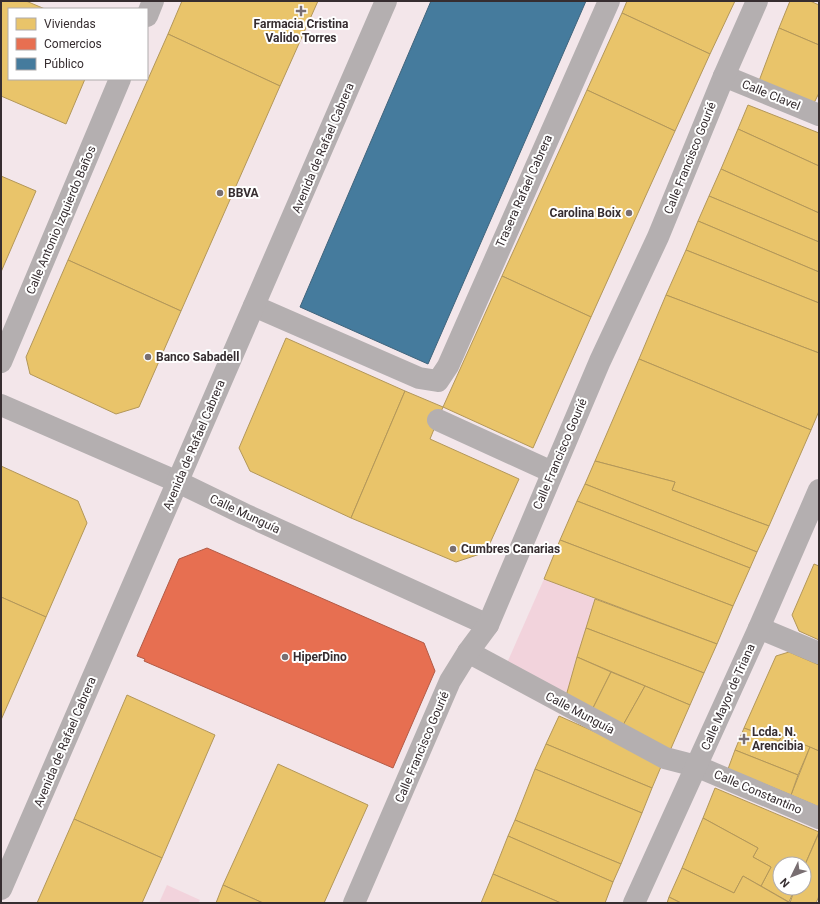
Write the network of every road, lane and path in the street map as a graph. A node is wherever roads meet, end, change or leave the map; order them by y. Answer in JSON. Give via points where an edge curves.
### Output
{"nodes":[{"id":1,"x":153,"y":1,"type":"edge"},
{"id":2,"x":386,"y":1,"type":"edge"},
{"id":3,"x":609,"y":1,"type":"edge"},
{"id":4,"x":757,"y":1,"type":"edge"},
{"id":5,"x":148,"y":14,"type":"edge"},
{"id":6,"x":724,"y":76,"type":"junction"},
{"id":7,"x":120,"y":80,"type":"edge"},
{"id":8,"x":819,"y":115,"type":"edge"},
{"id":9,"x":254,"y":306,"type":"junction"},
{"id":10,"x":1,"y":362,"type":"edge"},
{"id":11,"x":1,"y":405,"type":"edge"},
{"id":12,"x":438,"y":420,"type":"dead end"},
{"id":13,"x":552,"y":472,"type":"junction"},
{"id":14,"x":178,"y":482,"type":"junction"},
{"id":15,"x":819,"y":490,"type":"edge"},
{"id":16,"x":488,"y":625,"type":"junction"},
{"id":17,"x":759,"y":628,"type":"junction"},
{"id":18,"x":468,"y":652,"type":"junction"},
{"id":19,"x":819,"y":653,"type":"edge"},
{"id":20,"x":696,"y":766,"type":"junction"},
{"id":21,"x":819,"y":818,"type":"edge"},
{"id":22,"x":1,"y":889,"type":"edge"},
{"id":23,"x":354,"y":903,"type":"edge"},
{"id":24,"x":634,"y":903,"type":"edge"}],
"edges":[{"from":1,"to":5,"type":"street"},
{"from":2,"to":9,"type":"street","name":"Avenida de Rafael Cabrera"},
{"from":3,"to":9,"type":"street","name":"Trasera Rafael Cabrera","via":[[448,366],[438,381],[419,378]]},
{"from":4,"to":6,"type":"street","name":"Calle Francisco Gourié"},
{"from":6,"to":8,"type":"street","name":"Calle Clavel"},
{"from":6,"to":13,"type":"street","name":"Calle Francisco Gourié","via":[[658,237]]},
{"from":7,"to":10,"type":"street","name":"Calle Antonio Izquierdo Baños"},
{"from":9,"to":14,"type":"street","name":"Avenida de Rafael Cabrera"},
{"from":11,"to":14,"type":"street","name":"Calle Munguía"},
{"from":12,"to":13,"type":"street"},
{"from":13,"to":16,"type":"street","name":"Calle Francisco Gourié"},
{"from":14,"to":16,"type":"street","name":"Calle Munguía"},
{"from":14,"to":22,"type":"street","name":"Avenida de Rafael Cabrera"},
{"from":15,"to":17,"type":"street","name":"Calle Mayor de Triana"},
{"from":16,"to":18,"type":"street","name":"Calle Francisco Gourié"},
{"from":17,"to":19,"type":"street"},
{"from":17,"to":20,"type":"street","name":"Calle Mayor de Triana"},
{"from":18,"to":20,"type":"street","name":"Calle Munguía","via":[[665,758]]},
{"from":18,"to":23,"type":"street","name":"Calle Francisco Gourié","via":[[450,681]]},
{"from":20,"to":21,"type":"street","name":"Calle Constantino"},
{"from":20,"to":24,"type":"street","name":"Calle Mayor de Triana"}]}
